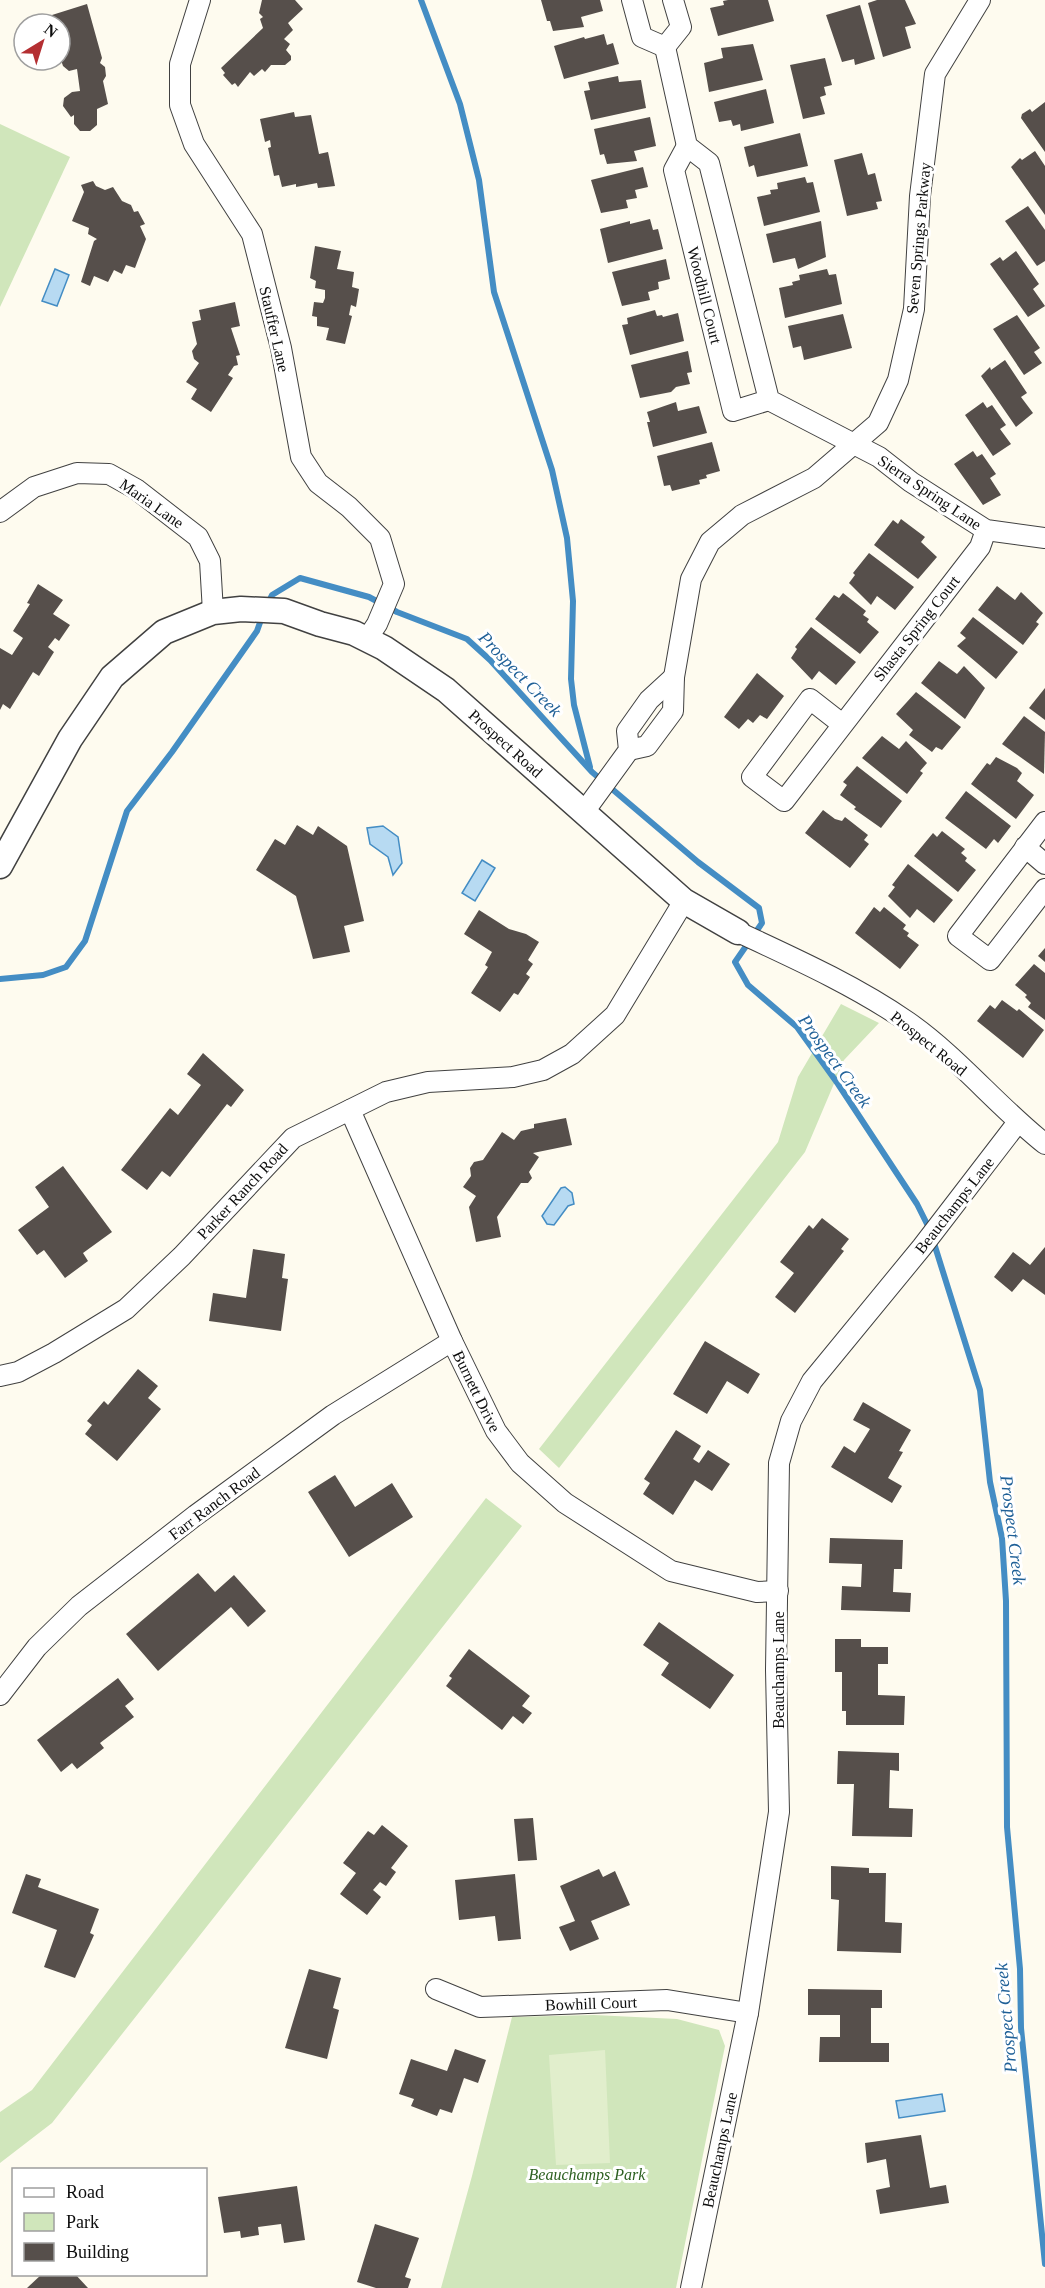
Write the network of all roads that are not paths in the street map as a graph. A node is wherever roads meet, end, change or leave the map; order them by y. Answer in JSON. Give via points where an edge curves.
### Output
{"nodes":[{"id":1,"x":200,"y":0,"type":"edge"},
{"id":2,"x":632,"y":0,"type":"edge"},
{"id":3,"x":673,"y":0,"type":"edge"},
{"id":4,"x":980,"y":0,"type":"edge"},
{"id":5,"x":665,"y":47,"type":"junction"},
{"id":6,"x":687,"y":146,"type":"junction"},
{"id":7,"x":769,"y":400,"type":"junction"},
{"id":8,"x":853,"y":443,"type":"junction"},
{"id":9,"x":0,"y":513,"type":"edge"},
{"id":10,"x":986,"y":530,"type":"junction"},
{"id":11,"x":1045,"y":538,"type":"edge"},
{"id":12,"x":213,"y":612,"type":"junction"},
{"id":13,"x":373,"y":629,"type":"junction"},
{"id":14,"x":842,"y":724,"type":"junction"},
{"id":15,"x":584,"y":812,"type":"junction"},
{"id":16,"x":1045,"y":822,"type":"edge"},
{"id":17,"x":1025,"y":848,"type":"junction"},
{"id":18,"x":1045,"y":864,"type":"edge"},
{"id":19,"x":0,"y":866,"type":"edge"},
{"id":20,"x":1045,"y":889,"type":"edge"},
{"id":21,"x":684,"y":901,"type":"junction"},
{"id":22,"x":738,"y":932,"type":"joint"},
{"id":23,"x":350,"y":1110,"type":"junction"},
{"id":24,"x":1018,"y":1122,"type":"junction"},
{"id":25,"x":1045,"y":1144,"type":"edge"},
{"id":26,"x":452,"y":1341,"type":"junction"},
{"id":27,"x":0,"y":1376,"type":"edge"},
{"id":28,"x":778,"y":1591,"type":"junction"},
{"id":29,"x":0,"y":1695,"type":"edge"},
{"id":30,"x":436,"y":1989,"type":"dead end"},
{"id":31,"x":747,"y":2013,"type":"junction"},
{"id":32,"x":691,"y":2288,"type":"edge"}],
"edges":[{"from":1,"to":13,"type":"street","name":"Stauffer Lane","via":[[180,64],[180,105],[194,144],[252,234],[281,348],[301,457],[318,483],[380,538],[394,584]]},
{"from":2,"to":5,"type":"street","via":[[642,37]]},
{"from":3,"to":5,"type":"street","via":[[681,27]]},
{"from":4,"to":8,"type":"street","name":"Seven Springs Parkway","via":[[935,74],[920,196],[914,309],[898,380],[878,423]]},
{"from":5,"to":6,"type":"street"},
{"from":6,"to":7,"type":"street","via":[[709,163]]},
{"from":6,"to":7,"type":"street","name":"Woodhill Court","via":[[674,170],[733,411]]},
{"from":7,"to":8,"type":"street"},
{"from":8,"to":10,"type":"street","name":"Sierra Spring Lane"},
{"from":8,"to":15,"type":"street","name":"Seven Springs Parkway","via":[[814,478],[742,514],[710,542],[691,579],[674,677],[649,700],[627,731],[629,750]]},
{"from":9,"to":12,"type":"street","name":"Maria Lane","via":[[34,487],[77,473],[109,474],[136,489],[198,537],[210,561]]},
{"from":10,"to":11,"type":"street","name":"Sierra Spring Lane"},
{"from":10,"to":14,"type":"street","name":"Shasta Spring Court","via":[[980,547]]},
{"from":12,"to":13,"type":"street","name":"Prospect Road","via":[[284,611]]},
{"from":12,"to":19,"type":"street","name":"Prospect Road","via":[[165,632],[112,677],[70,739]]},
{"from":13,"to":15,"type":"street","name":"Prospect Road","via":[[384,648],[446,690]]},
{"from":14,"to":14,"type":"street","name":"Shasta Spring Court","via":[[784,801],[752,777],[810,699]]},
{"from":15,"to":21,"type":"street","name":"Prospect Road"},
{"from":16,"to":17,"type":"street"},
{"from":17,"to":18,"type":"street"},
{"from":17,"to":20,"type":"street","via":[[958,936],[990,960]]},
{"from":21,"to":22,"type":"street","name":"Prospect Road"},
{"from":21,"to":23,"type":"street","name":"Parker Ranch Road","via":[[615,1015],[572,1054],[543,1070],[513,1077],[428,1082],[386,1092]]},
{"from":22,"to":24,"type":"street","name":"Prospect Road","via":[[865,996],[909,1023]]},
{"from":23,"to":26,"type":"street","name":"Burnett Drive"},
{"from":23,"to":27,"type":"street","name":"Parker Ranch Road","via":[[292,1138],[182,1256],[126,1309],[54,1353],[18,1372]]},
{"from":24,"to":25,"type":"street","name":"Prospect Road"},
{"from":24,"to":28,"type":"street","name":"Beauchamps Lane","via":[[812,1381],[790,1421],[778,1464]]},
{"from":26,"to":28,"type":"street","name":"Burnett Drive","via":[[496,1431],[520,1463],[565,1503],[671,1571],[757,1592]]},
{"from":26,"to":29,"type":"street","name":"Farr Ranch Road","via":[[333,1415],[79,1606],[37,1647]]},
{"from":28,"to":31,"type":"street","name":"Beauchamps Lane","via":[[779,1812]]},
{"from":30,"to":31,"type":"street","name":"Bowhill Court","via":[[480,2007],[667,2000]]},
{"from":31,"to":32,"type":"street","name":"Beauchamps Lane"}]}
